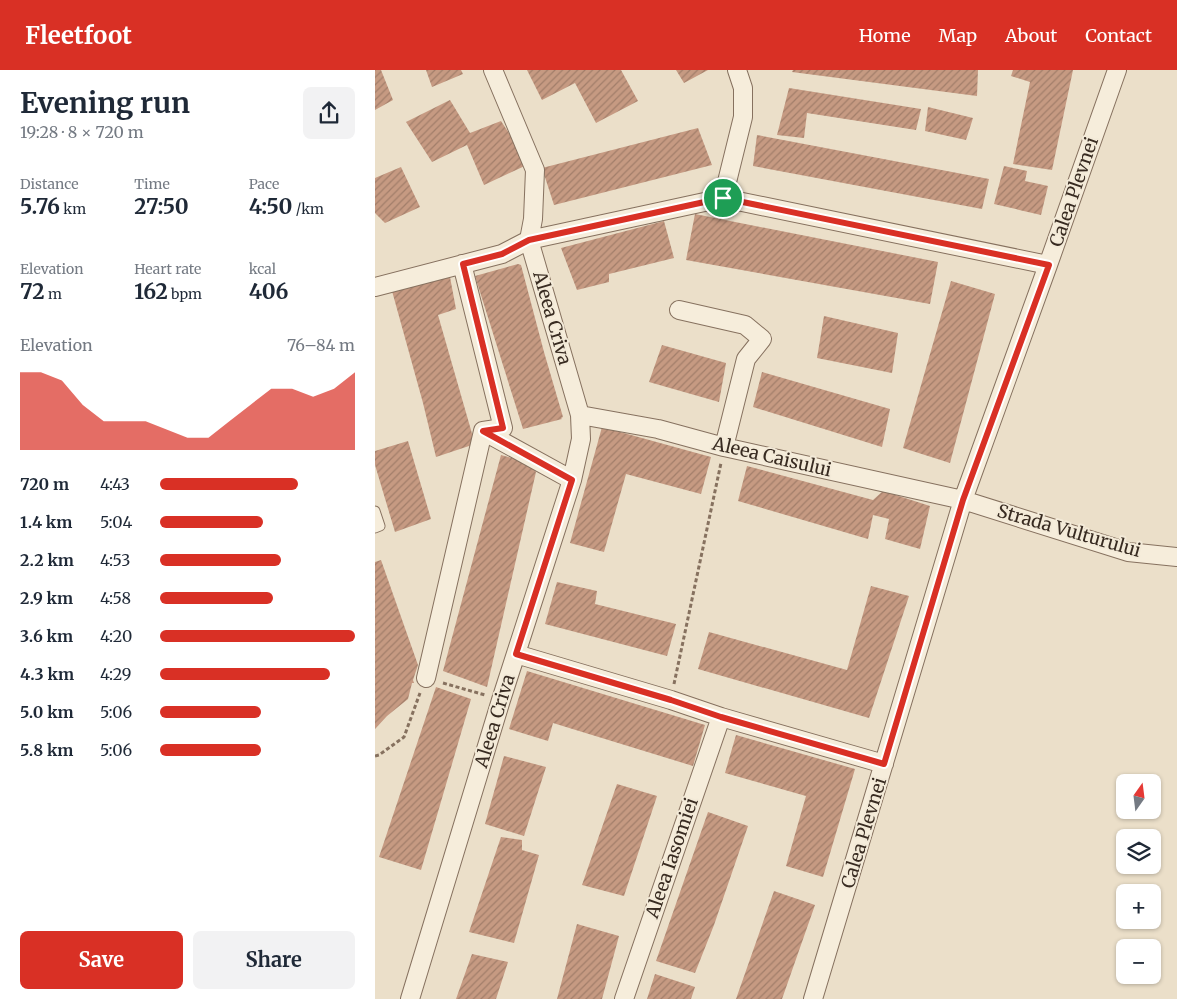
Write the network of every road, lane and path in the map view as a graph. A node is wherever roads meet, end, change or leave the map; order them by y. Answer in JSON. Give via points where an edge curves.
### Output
{"nodes":[{"id":1,"x":493,"y":70,"type":"edge"},
{"id":2,"x":737,"y":70,"type":"edge"},
{"id":3,"x":1117,"y":70,"type":"edge"},
{"id":4,"x":723,"y":198,"type":"junction"},
{"id":5,"x":529,"y":240,"type":"junction"},
{"id":6,"x":463,"y":264,"type":"junction"},
{"id":7,"x":1049,"y":265,"type":"junction"},
{"id":8,"x":375,"y":287,"type":"edge"},
{"id":9,"x":679,"y":310,"type":"dead end"},
{"id":10,"x":581,"y":415,"type":"junction"},
{"id":11,"x":483,"y":431,"type":"junction"},
{"id":12,"x":724,"y":447,"type":"junction"},
{"id":13,"x":572,"y":480,"type":"junction"},
{"id":14,"x":963,"y":500,"type":"junction"},
{"id":15,"x":375,"y":511,"type":"edge"},
{"id":16,"x":375,"y":528,"type":"edge"},
{"id":17,"x":1177,"y":557,"type":"edge"},
{"id":18,"x":516,"y":654,"type":"junction"},
{"id":19,"x":426,"y":678,"type":"junction"},
{"id":20,"x":501,"y":700,"type":"junction"},
{"id":21,"x":671,"y":700,"type":"junction"},
{"id":22,"x":721,"y":717,"type":"junction"},
{"id":23,"x":375,"y":756,"type":"edge"},
{"id":24,"x":884,"y":764,"type":"junction"},
{"id":25,"x":410,"y":999,"type":"edge"},
{"id":26,"x":624,"y":999,"type":"edge"},
{"id":27,"x":813,"y":999,"type":"edge"}],
"edges":[{"from":1,"to":5,"type":"street","via":[[535,170]]},
{"from":2,"to":4,"type":"street","via":[[743,88],[743,117]]},
{"from":3,"to":7,"type":"street","name":"Calea Plevnei"},
{"from":4,"to":5,"type":"street"},
{"from":4,"to":7,"type":"street"},
{"from":5,"to":6,"type":"street","via":[[502,254]]},
{"from":5,"to":10,"type":"street","name":"Aleea Criva"},
{"from":6,"to":8,"type":"street"},
{"from":6,"to":11,"type":"street","via":[[503,428]]},
{"from":7,"to":14,"type":"street","name":"Calea Plevnei"},
{"from":9,"to":12,"type":"street","via":[[745,325],[762,339],[746,359]]},
{"from":10,"to":12,"type":"street","name":"Aleea Caisului","via":[[658,429]]},
{"from":10,"to":13,"type":"street","name":"Aleea Criva","via":[[581,439]]},
{"from":11,"to":13,"type":"street"},
{"from":11,"to":19,"type":"street"},
{"from":12,"to":14,"type":"street","name":"Aleea Caisului"},
{"from":12,"to":21,"type":"path"},
{"from":13,"to":18,"type":"street","name":"Aleea Criva"},
{"from":14,"to":17,"type":"street","name":"Strada Vulturului","via":[[1128,552]]},
{"from":14,"to":24,"type":"street","name":"Calea Plevnei"},
{"from":15,"to":16,"type":"lane","via":[[380,526]]},
{"from":18,"to":20,"type":"street","name":"Aleea Criva"},
{"from":18,"to":21,"type":"street"},
{"from":19,"to":20,"type":"path"},
{"from":19,"to":23,"type":"path","via":[[404,737]]},
{"from":20,"to":25,"type":"street","name":"Aleea Criva"},
{"from":21,"to":22,"type":"street"},
{"from":22,"to":24,"type":"street"},
{"from":22,"to":26,"type":"street","name":"Aleea Iasomiei"},
{"from":24,"to":27,"type":"street","name":"Calea Plevnei"}]}
